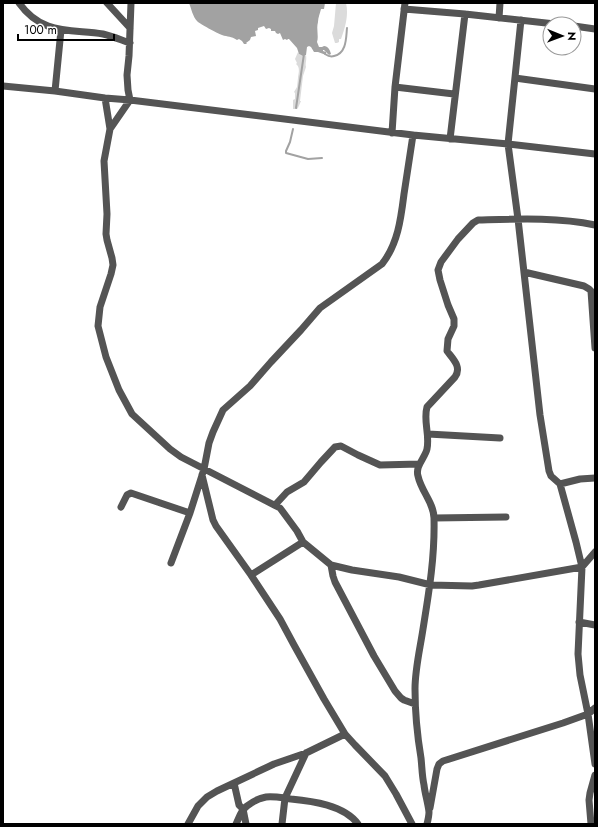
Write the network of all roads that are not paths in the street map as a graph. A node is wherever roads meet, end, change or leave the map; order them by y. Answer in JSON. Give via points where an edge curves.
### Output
{"nodes":[{"id":1,"x":19,"y":3,"type":"edge"},
{"id":2,"x":107,"y":3,"type":"edge"},
{"id":3,"x":131,"y":3,"type":"edge"},
{"id":4,"x":500,"y":3,"type":"edge"},
{"id":5,"x":404,"y":6,"type":"edge"},
{"id":6,"x":465,"y":14,"type":"junction"},
{"id":7,"x":499,"y":18,"type":"junction"},
{"id":8,"x":521,"y":20,"type":"junction"},
{"id":9,"x":542,"y":22,"type":"edge"},
{"id":10,"x":582,"y":27,"type":"edge"},
{"id":11,"x":130,"y":28,"type":"junction"},
{"id":12,"x":595,"y":29,"type":"edge"},
{"id":13,"x":61,"y":30,"type":"junction"},
{"id":14,"x":130,"y":43,"type":"junction"},
{"id":15,"x":515,"y":78,"type":"junction"},
{"id":16,"x":3,"y":86,"type":"edge"},
{"id":17,"x":395,"y":87,"type":"junction"},
{"id":18,"x":595,"y":89,"type":"edge"},
{"id":19,"x":55,"y":91,"type":"junction"},
{"id":20,"x":454,"y":94,"type":"junction"},
{"id":21,"x":104,"y":98,"type":"junction"},
{"id":22,"x":130,"y":100,"type":"junction"},
{"id":23,"x":110,"y":129,"type":"junction"},
{"id":24,"x":392,"y":133,"type":"junction"},
{"id":25,"x":413,"y":136,"type":"junction"},
{"id":26,"x":450,"y":139,"type":"junction"},
{"id":27,"x":508,"y":144,"type":"junction"},
{"id":28,"x":595,"y":154,"type":"edge"},
{"id":29,"x":518,"y":219,"type":"junction"},
{"id":30,"x":595,"y":225,"type":"edge"},
{"id":31,"x":524,"y":272,"type":"junction"},
{"id":32,"x":595,"y":348,"type":"edge"},
{"id":33,"x":428,"y":434,"type":"junction"},
{"id":34,"x":500,"y":438,"type":"dead end"},
{"id":35,"x":419,"y":464,"type":"junction"},
{"id":36,"x":203,"y":472,"type":"junction"},
{"id":37,"x":595,"y":478,"type":"edge"},
{"id":38,"x":560,"y":484,"type":"junction"},
{"id":39,"x":275,"y":505,"type":"junction"},
{"id":40,"x":121,"y":507,"type":"dead end"},
{"id":41,"x":190,"y":513,"type":"junction"},
{"id":42,"x":506,"y":517,"type":"dead end"},
{"id":43,"x":434,"y":518,"type":"junction"},
{"id":44,"x":303,"y":542,"type":"junction"},
{"id":45,"x":595,"y":552,"type":"edge"},
{"id":46,"x":171,"y":563,"type":"dead end"},
{"id":47,"x":331,"y":565,"type":"junction"},
{"id":48,"x":582,"y":568,"type":"junction"},
{"id":49,"x":251,"y":574,"type":"junction"},
{"id":50,"x":431,"y":585,"type":"junction"},
{"id":51,"x":579,"y":622,"type":"junction"},
{"id":52,"x":595,"y":626,"type":"edge"},
{"id":53,"x":415,"y":704,"type":"junction"},
{"id":54,"x":595,"y":708,"type":"edge"},
{"id":55,"x":588,"y":714,"type":"junction"},
{"id":56,"x":345,"y":734,"type":"junction"},
{"id":57,"x":306,"y":753,"type":"junction"},
{"id":58,"x":595,"y":764,"type":"edge"},
{"id":59,"x":595,"y":775,"type":"edge"},
{"id":60,"x":234,"y":783,"type":"junction"},
{"id":61,"x":285,"y":798,"type":"junction"},
{"id":62,"x":243,"y":809,"type":"junction"},
{"id":63,"x":429,"y":812,"type":"junction"},
{"id":64,"x":188,"y":824,"type":"edge"},
{"id":65,"x":236,"y":824,"type":"edge"},
{"id":66,"x":246,"y":824,"type":"edge"},
{"id":67,"x":282,"y":824,"type":"edge"},
{"id":68,"x":358,"y":824,"type":"edge"},
{"id":69,"x":412,"y":824,"type":"edge"},
{"id":70,"x":427,"y":824,"type":"edge"},
{"id":71,"x":591,"y":824,"type":"edge"}],
"edges":[{"from":1,"to":13,"type":"street","via":[[32,18]]},
{"from":2,"to":11,"type":"street"},
{"from":3,"to":11,"type":"street"},
{"from":4,"to":7,"type":"street"},
{"from":5,"to":6,"type":"street"},
{"from":5,"to":17,"type":"street"},
{"from":6,"to":7,"type":"street"},
{"from":6,"to":20,"type":"street"},
{"from":7,"to":8,"type":"street"},
{"from":8,"to":9,"type":"street"},
{"from":8,"to":15,"type":"street"},
{"from":10,"to":12,"type":"street"},
{"from":11,"to":14,"type":"street"},
{"from":13,"to":14,"type":"street","via":[[102,34]]},
{"from":13,"to":19,"type":"street"},
{"from":14,"to":22,"type":"street","via":[[127,75]]},
{"from":15,"to":18,"type":"street"},
{"from":15,"to":27,"type":"street"},
{"from":16,"to":19,"type":"street"},
{"from":17,"to":20,"type":"street"},
{"from":17,"to":24,"type":"street"},
{"from":19,"to":21,"type":"street"},
{"from":20,"to":26,"type":"street"},
{"from":21,"to":22,"type":"street"},
{"from":21,"to":23,"type":"street"},
{"from":22,"to":23,"type":"street"},
{"from":22,"to":24,"type":"street"},
{"from":23,"to":36,"type":"street","via":[[104,161],[107,240],[113,265],[100,307],[98,326],[106,357],[132,414],[170,449]]},
{"from":24,"to":25,"type":"street"},
{"from":25,"to":26,"type":"street"},
{"from":25,"to":36,"type":"street","via":[[399,227],[387,258],[320,308],[250,386],[224,410],[209,443]]},
{"from":26,"to":27,"type":"street"},
{"from":27,"to":28,"type":"street"},
{"from":27,"to":29,"type":"street"},
{"from":29,"to":30,"type":"street"},
{"from":29,"to":31,"type":"street"},
{"from":29,"to":33,"type":"street","via":[[478,220],[458,239],[441,262],[438,270],[440,280],[455,322],[448,339],[447,351],[456,363],[458,374],[427,407],[425,412]]},
{"from":31,"to":32,"type":"street","via":[[584,286],[591,291]]},
{"from":31,"to":38,"type":"street","via":[[549,471]]},
{"from":33,"to":34,"type":"street"},
{"from":33,"to":35,"type":"street","via":[[428,448]]},
{"from":35,"to":39,"type":"street","via":[[380,465],[338,446],[304,482],[287,492]]},
{"from":35,"to":43,"type":"street","via":[[417,474]]},
{"from":36,"to":39,"type":"street"},
{"from":36,"to":41,"type":"street"},
{"from":36,"to":49,"type":"street","via":[[213,520]]},
{"from":37,"to":38,"type":"street"},
{"from":38,"to":48,"type":"street"},
{"from":39,"to":44,"type":"street","via":[[284,512]]},
{"from":40,"to":41,"type":"street","via":[[127,495],[131,493]]},
{"from":41,"to":46,"type":"street"},
{"from":42,"to":43,"type":"street"},
{"from":43,"to":50,"type":"street"},
{"from":44,"to":47,"type":"street"},
{"from":44,"to":49,"type":"street"},
{"from":45,"to":48,"type":"street"},
{"from":47,"to":50,"type":"street"},
{"from":47,"to":53,"type":"street","via":[[335,582],[381,668],[401,698]]},
{"from":48,"to":50,"type":"street","via":[[479,585]]},
{"from":48,"to":51,"type":"street"},
{"from":49,"to":56,"type":"street","via":[[280,619]]},
{"from":50,"to":53,"type":"street","via":[[415,676]]},
{"from":51,"to":52,"type":"street"},
{"from":51,"to":55,"type":"street","via":[[580,675]]},
{"from":53,"to":63,"type":"street","via":[[418,748]]},
{"from":54,"to":55,"type":"street"},
{"from":55,"to":58,"type":"street"},
{"from":55,"to":63,"type":"street","via":[[443,761],[437,769]]},
{"from":56,"to":57,"type":"street"},
{"from":56,"to":69,"type":"street","via":[[385,776]]},
{"from":57,"to":60,"type":"street","via":[[274,764]]},
{"from":57,"to":61,"type":"street"},
{"from":59,"to":71,"type":"street","via":[[589,800]]},
{"from":60,"to":62,"type":"street","via":[[239,806]]},
{"from":60,"to":64,"type":"street","via":[[207,797],[198,806]]},
{"from":61,"to":62,"type":"street","via":[[259,799]]},
{"from":61,"to":67,"type":"street"},
{"from":61,"to":68,"type":"street","via":[[305,800],[340,810]]},
{"from":62,"to":65,"type":"street"},
{"from":62,"to":66,"type":"street"},
{"from":63,"to":70,"type":"street"}]}
